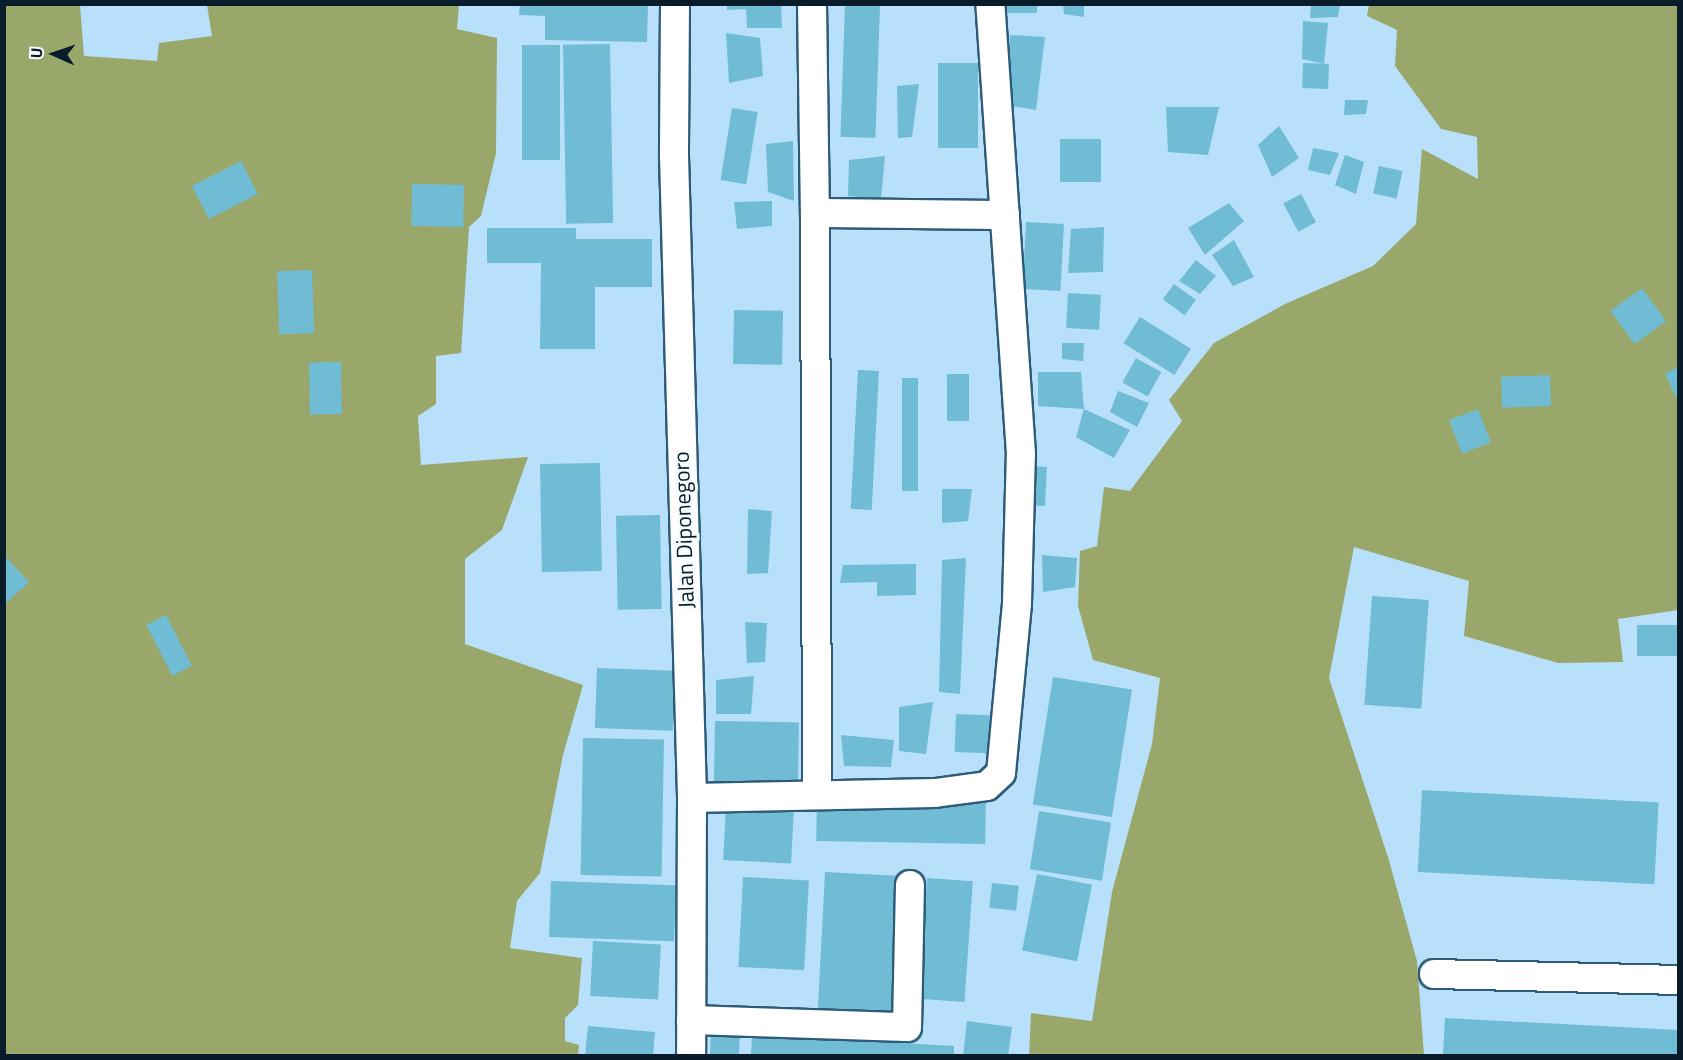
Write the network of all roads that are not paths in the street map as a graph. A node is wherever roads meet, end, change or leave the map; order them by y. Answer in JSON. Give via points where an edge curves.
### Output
{"nodes":[{"id":1,"x":675,"y":4,"type":"edge"},
{"id":2,"x":812,"y":4,"type":"edge"},
{"id":3,"x":990,"y":4,"type":"edge"},
{"id":4,"x":815,"y":213,"type":"junction"},
{"id":5,"x":1005,"y":215,"type":"junction"},
{"id":6,"x":817,"y":794,"type":"junction"},
{"id":7,"x":692,"y":798,"type":"junction"},
{"id":8,"x":910,"y":885,"type":"dead end"},
{"id":9,"x":1434,"y":974,"type":"dead end"},
{"id":10,"x":1678,"y":980,"type":"edge"},
{"id":11,"x":691,"y":1020,"type":"junction"},
{"id":12,"x":691,"y":1056,"type":"edge"}],
"edges":[{"from":1,"to":7,"type":"street","name":"Jalan Diponegoro","via":[[674,156]]},
{"from":2,"to":4,"type":"street"},
{"from":3,"to":5,"type":"street"},
{"from":4,"to":5,"type":"street"},
{"from":4,"to":6,"type":"street"},
{"from":5,"to":6,"type":"street","via":[[1021,454],[1017,603],[1001,773],[987,786],[974,788]]},
{"from":6,"to":7,"type":"street"},
{"from":7,"to":11,"type":"street","name":"Jalan Diponegoro"},
{"from":8,"to":11,"type":"street","via":[[907,1027]]},
{"from":9,"to":10,"type":"street"},
{"from":11,"to":12,"type":"street","name":"Jalan Diponegoro"}]}
